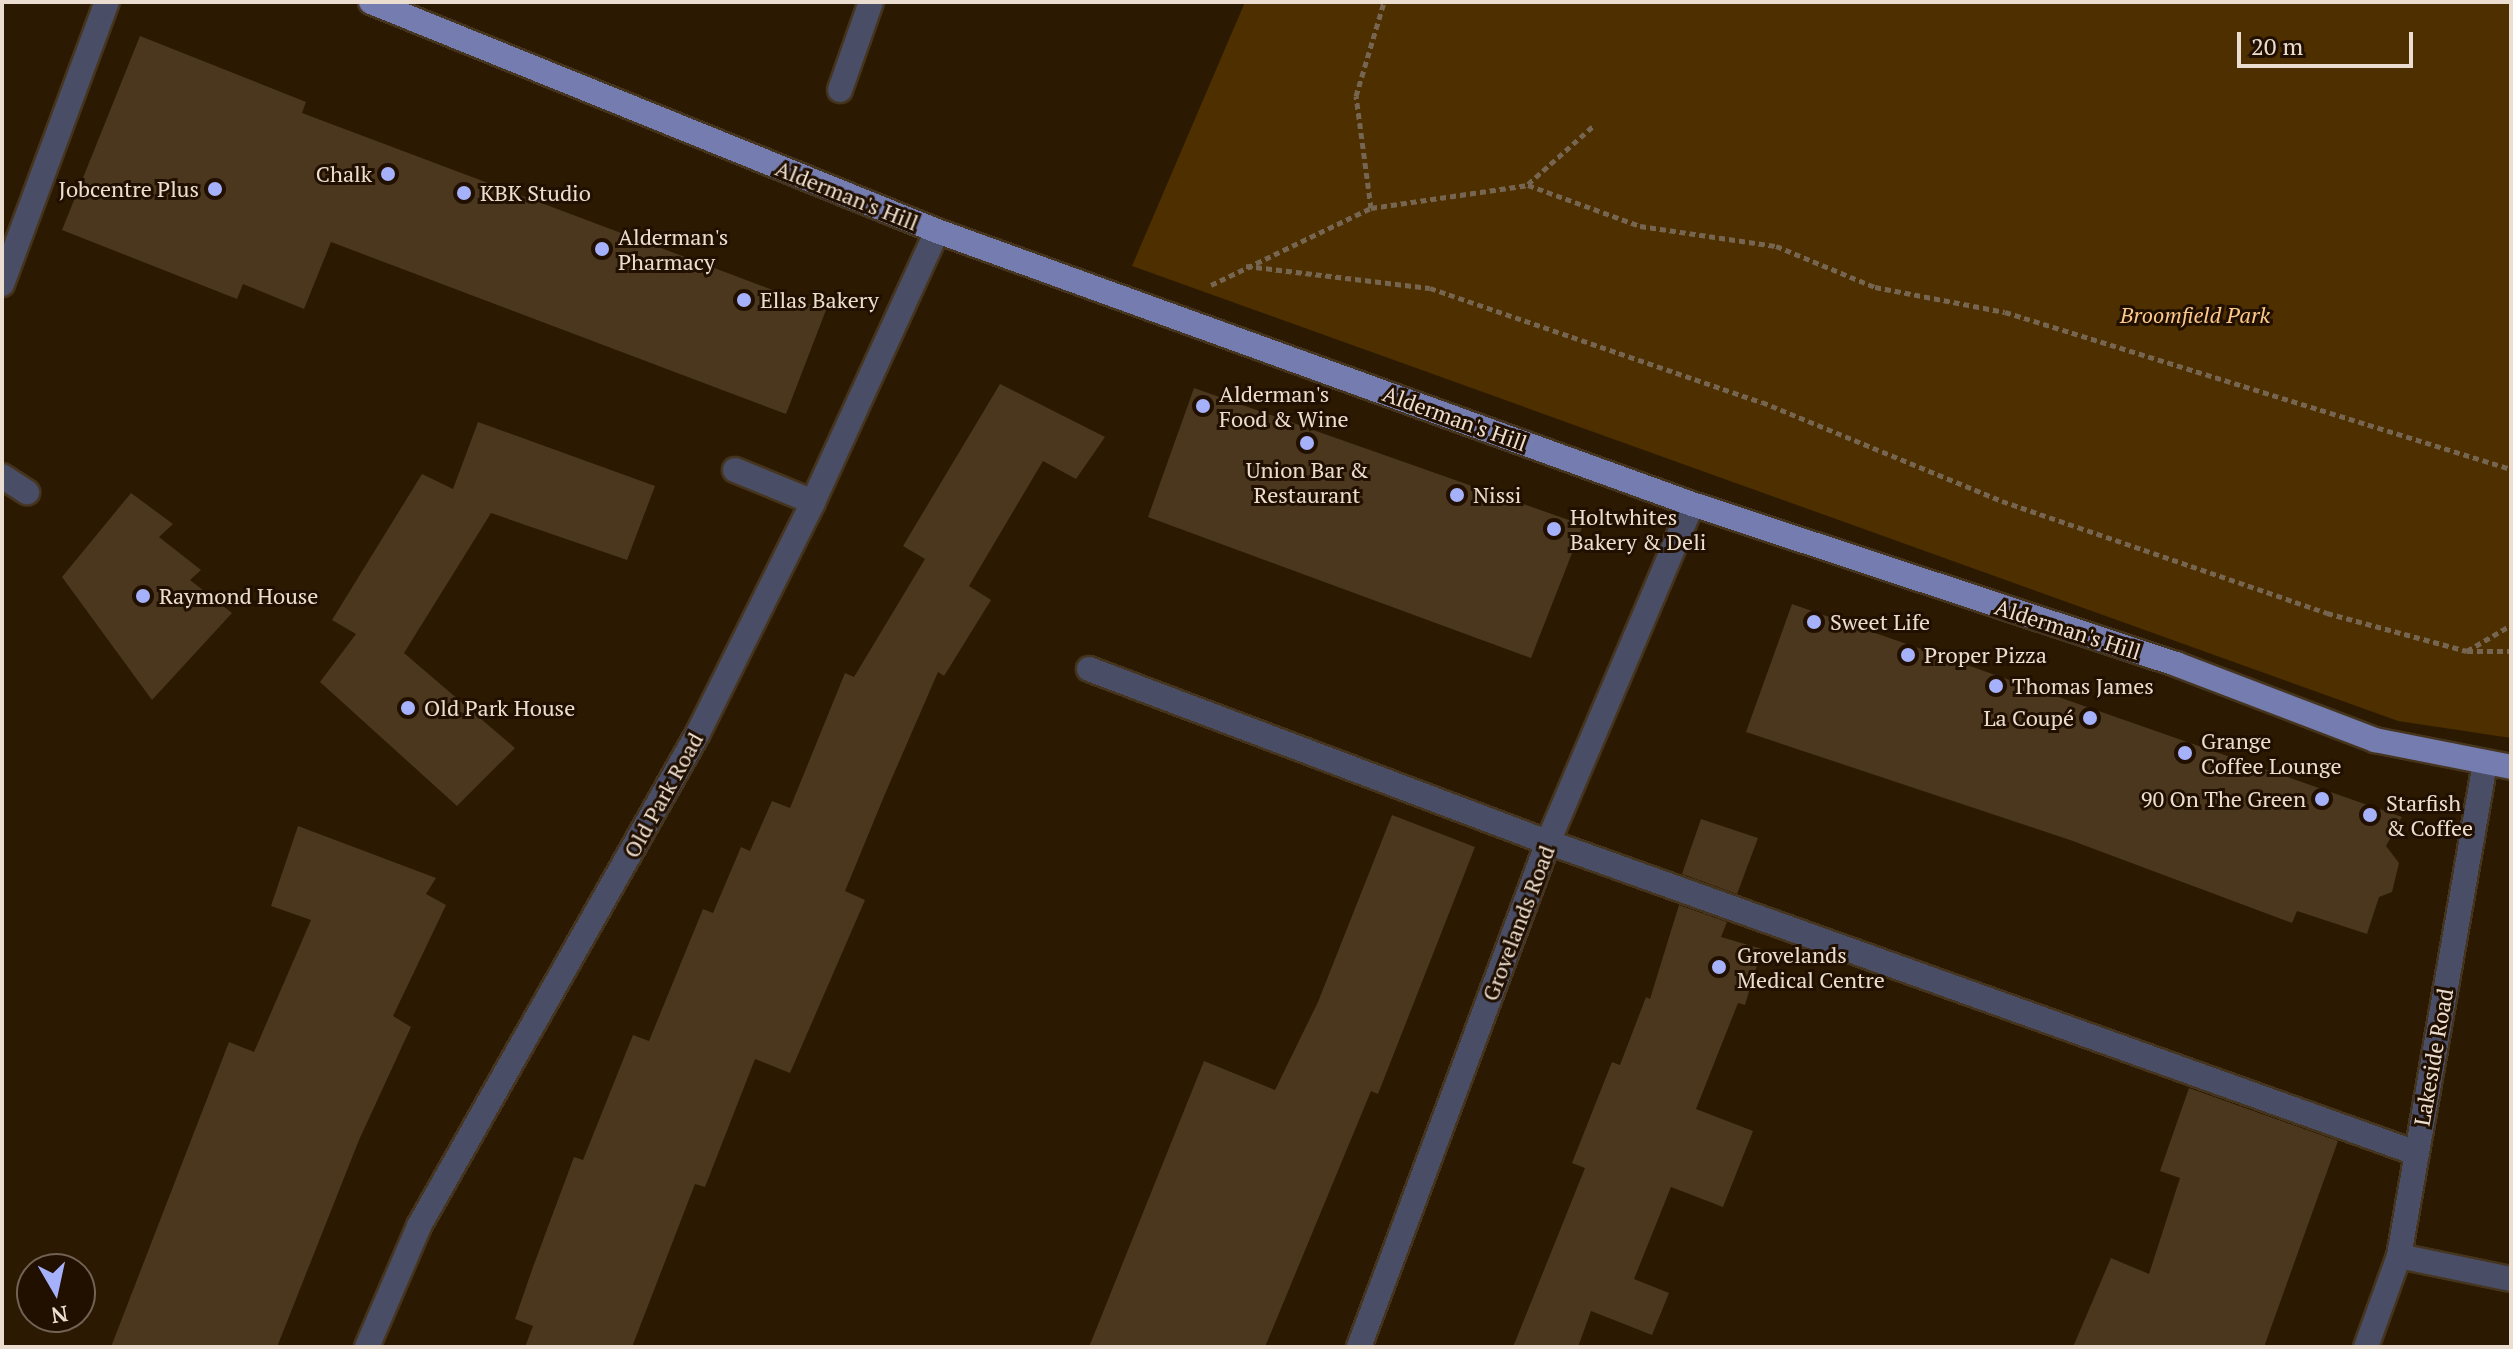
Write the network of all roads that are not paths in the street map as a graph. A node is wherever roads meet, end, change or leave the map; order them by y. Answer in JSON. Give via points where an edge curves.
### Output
{"nodes":[{"id":1,"x":107,"y":2,"type":"edge"},
{"id":2,"x":371,"y":2,"type":"edge"},
{"id":3,"x":871,"y":2,"type":"edge"},
{"id":4,"x":840,"y":90,"type":"dead end"},
{"id":5,"x":937,"y":231,"type":"junction"},
{"id":6,"x":2,"y":284,"type":"edge"},
{"id":7,"x":735,"y":470,"type":"dead end"},
{"id":8,"x":2,"y":476,"type":"edge"},
{"id":9,"x":27,"y":492,"type":"dead end"},
{"id":10,"x":813,"y":502,"type":"junction"},
{"id":11,"x":1692,"y":504,"type":"junction"},
{"id":12,"x":1089,"y":669,"type":"dead end"},
{"id":13,"x":2485,"y":763,"type":"junction"},
{"id":14,"x":2511,"y":767,"type":"edge"},
{"id":15,"x":1548,"y":842,"type":"junction"},
{"id":16,"x":2416,"y":1153,"type":"junction"},
{"id":17,"x":2399,"y":1256,"type":"junction"},
{"id":18,"x":2511,"y":1279,"type":"edge"},
{"id":19,"x":367,"y":1347,"type":"edge"},
{"id":20,"x":1359,"y":1347,"type":"edge"},
{"id":21,"x":2366,"y":1347,"type":"edge"}],
"edges":[{"from":1,"to":6,"type":"street"},
{"from":2,"to":5,"type":"main road","name":"Alderman's Hill"},
{"from":3,"to":4,"type":"street"},
{"from":5,"to":10,"type":"street","name":"Old Park Road"},
{"from":5,"to":11,"type":"main road","name":"Alderman's Hill"},
{"from":7,"to":10,"type":"street"},
{"from":8,"to":9,"type":"street"},
{"from":10,"to":19,"type":"street","name":"Old Park Road","via":[[698,733],[419,1226]]},
{"from":11,"to":13,"type":"main road","name":"Alderman's Hill","via":[[2176,664],[2375,740]]},
{"from":11,"to":15,"type":"street","name":"Grovelands Road"},
{"from":12,"to":15,"type":"street"},
{"from":13,"to":14,"type":"main road","name":"Alderman's Hill"},
{"from":13,"to":16,"type":"street","name":"Lakeside Road"},
{"from":15,"to":16,"type":"street"},
{"from":15,"to":20,"type":"street","name":"Grovelands Road"},
{"from":16,"to":17,"type":"street","name":"Lakeside Road"},
{"from":17,"to":18,"type":"street"},
{"from":17,"to":21,"type":"street","name":"Lakeside Road"}]}
